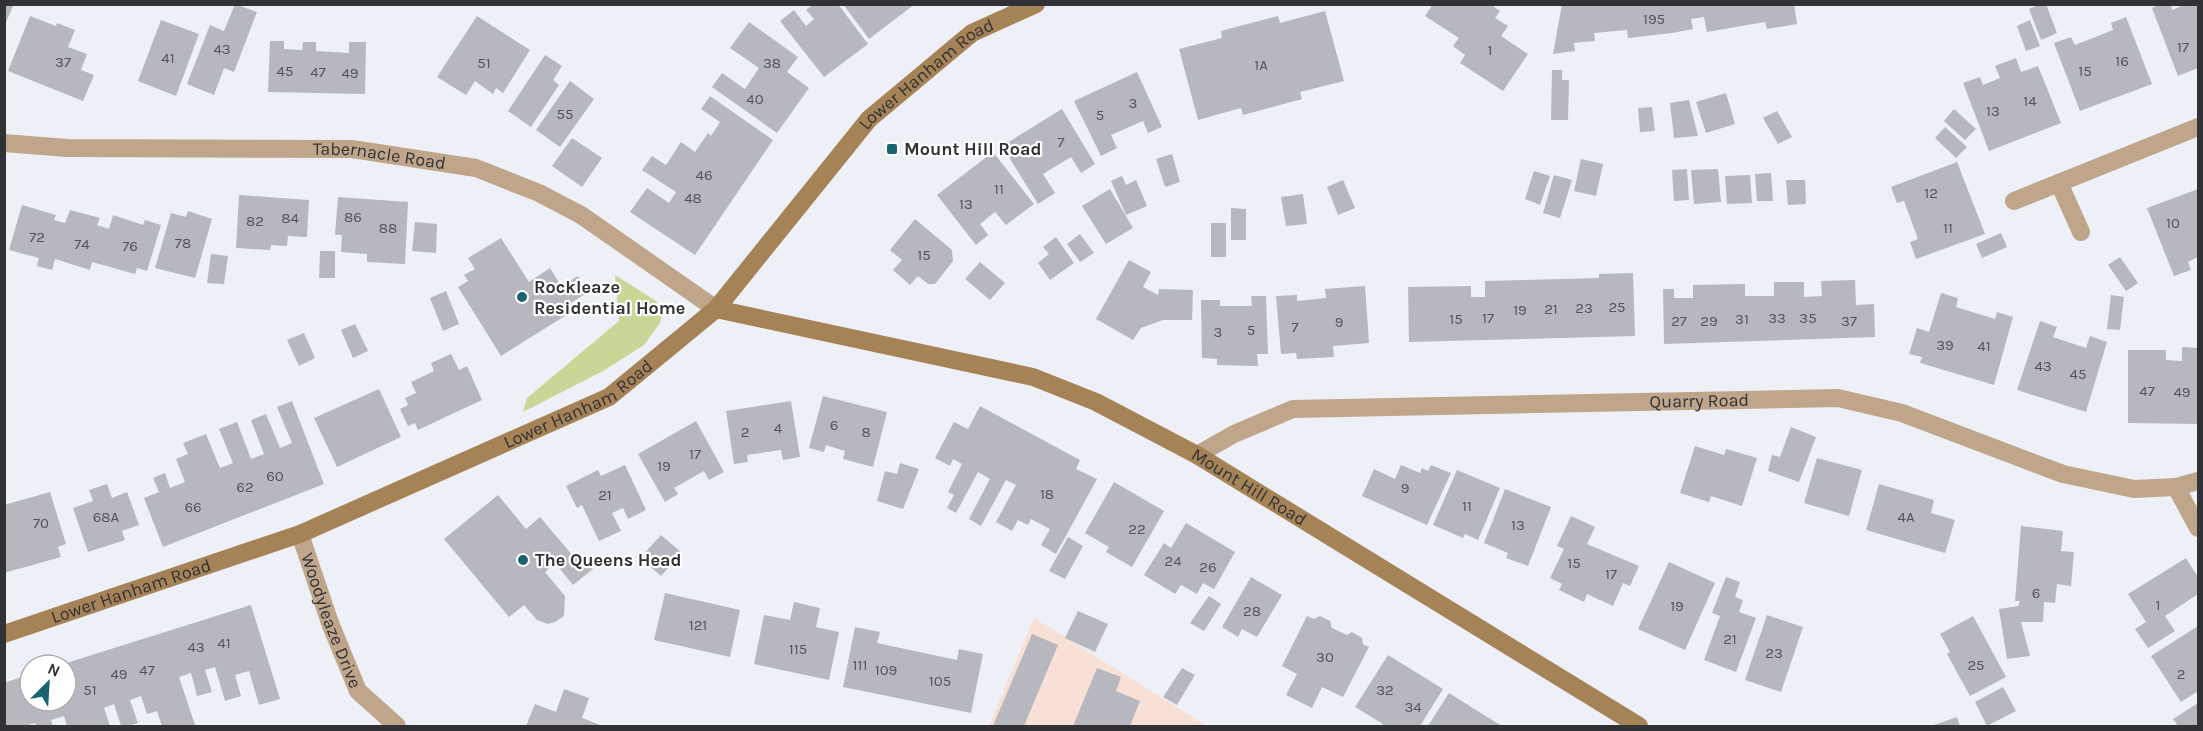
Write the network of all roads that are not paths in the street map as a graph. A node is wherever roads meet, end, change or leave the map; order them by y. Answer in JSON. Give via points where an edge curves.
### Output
{"nodes":[{"id":1,"x":1036,"y":4,"type":"edge"},
{"id":2,"x":2199,"y":127,"type":"edge"},
{"id":3,"x":4,"y":143,"type":"edge"},
{"id":4,"x":2059,"y":183,"type":"junction"},
{"id":5,"x":2014,"y":201,"type":"dead end"},
{"id":6,"x":2081,"y":231,"type":"dead end"},
{"id":7,"x":716,"y":309,"type":"junction"},
{"id":8,"x":1197,"y":455,"type":"junction"},
{"id":9,"x":2199,"y":481,"type":"edge"},
{"id":10,"x":2176,"y":487,"type":"junction"},
{"id":11,"x":2199,"y":528,"type":"edge"},
{"id":12,"x":300,"y":534,"type":"junction"},
{"id":13,"x":4,"y":634,"type":"edge"},
{"id":14,"x":397,"y":726,"type":"edge"},
{"id":15,"x":1639,"y":726,"type":"edge"}],
"edges":[{"from":1,"to":7,"type":"main road","name":"Lower Hanham Road","via":[[972,33],[869,119]]},
{"from":2,"to":4,"type":"street"},
{"from":3,"to":7,"type":"street","name":"Tabernacle Road","via":[[67,148],[352,149],[476,168],[581,215]]},
{"from":4,"to":5,"type":"street"},
{"from":4,"to":6,"type":"street"},
{"from":7,"to":8,"type":"main road","name":"Mount Hill Road","via":[[1033,377],[1096,402]]},
{"from":7,"to":12,"type":"main road","name":"Lower Hanham Road","via":[[609,397]]},
{"from":8,"to":10,"type":"street","name":"Quarry Road","via":[[1293,409],[1838,398],[1902,413],[2063,474],[2134,489]]},
{"from":8,"to":15,"type":"main road","name":"Mount Hill Road"},
{"from":9,"to":10,"type":"street","name":"Quarry Road"},
{"from":10,"to":11,"type":"street"},
{"from":12,"to":13,"type":"main road","name":"Lower Hanham Road"},
{"from":12,"to":14,"type":"street","name":"Woodyleaze Drive","via":[[358,691]]}]}
